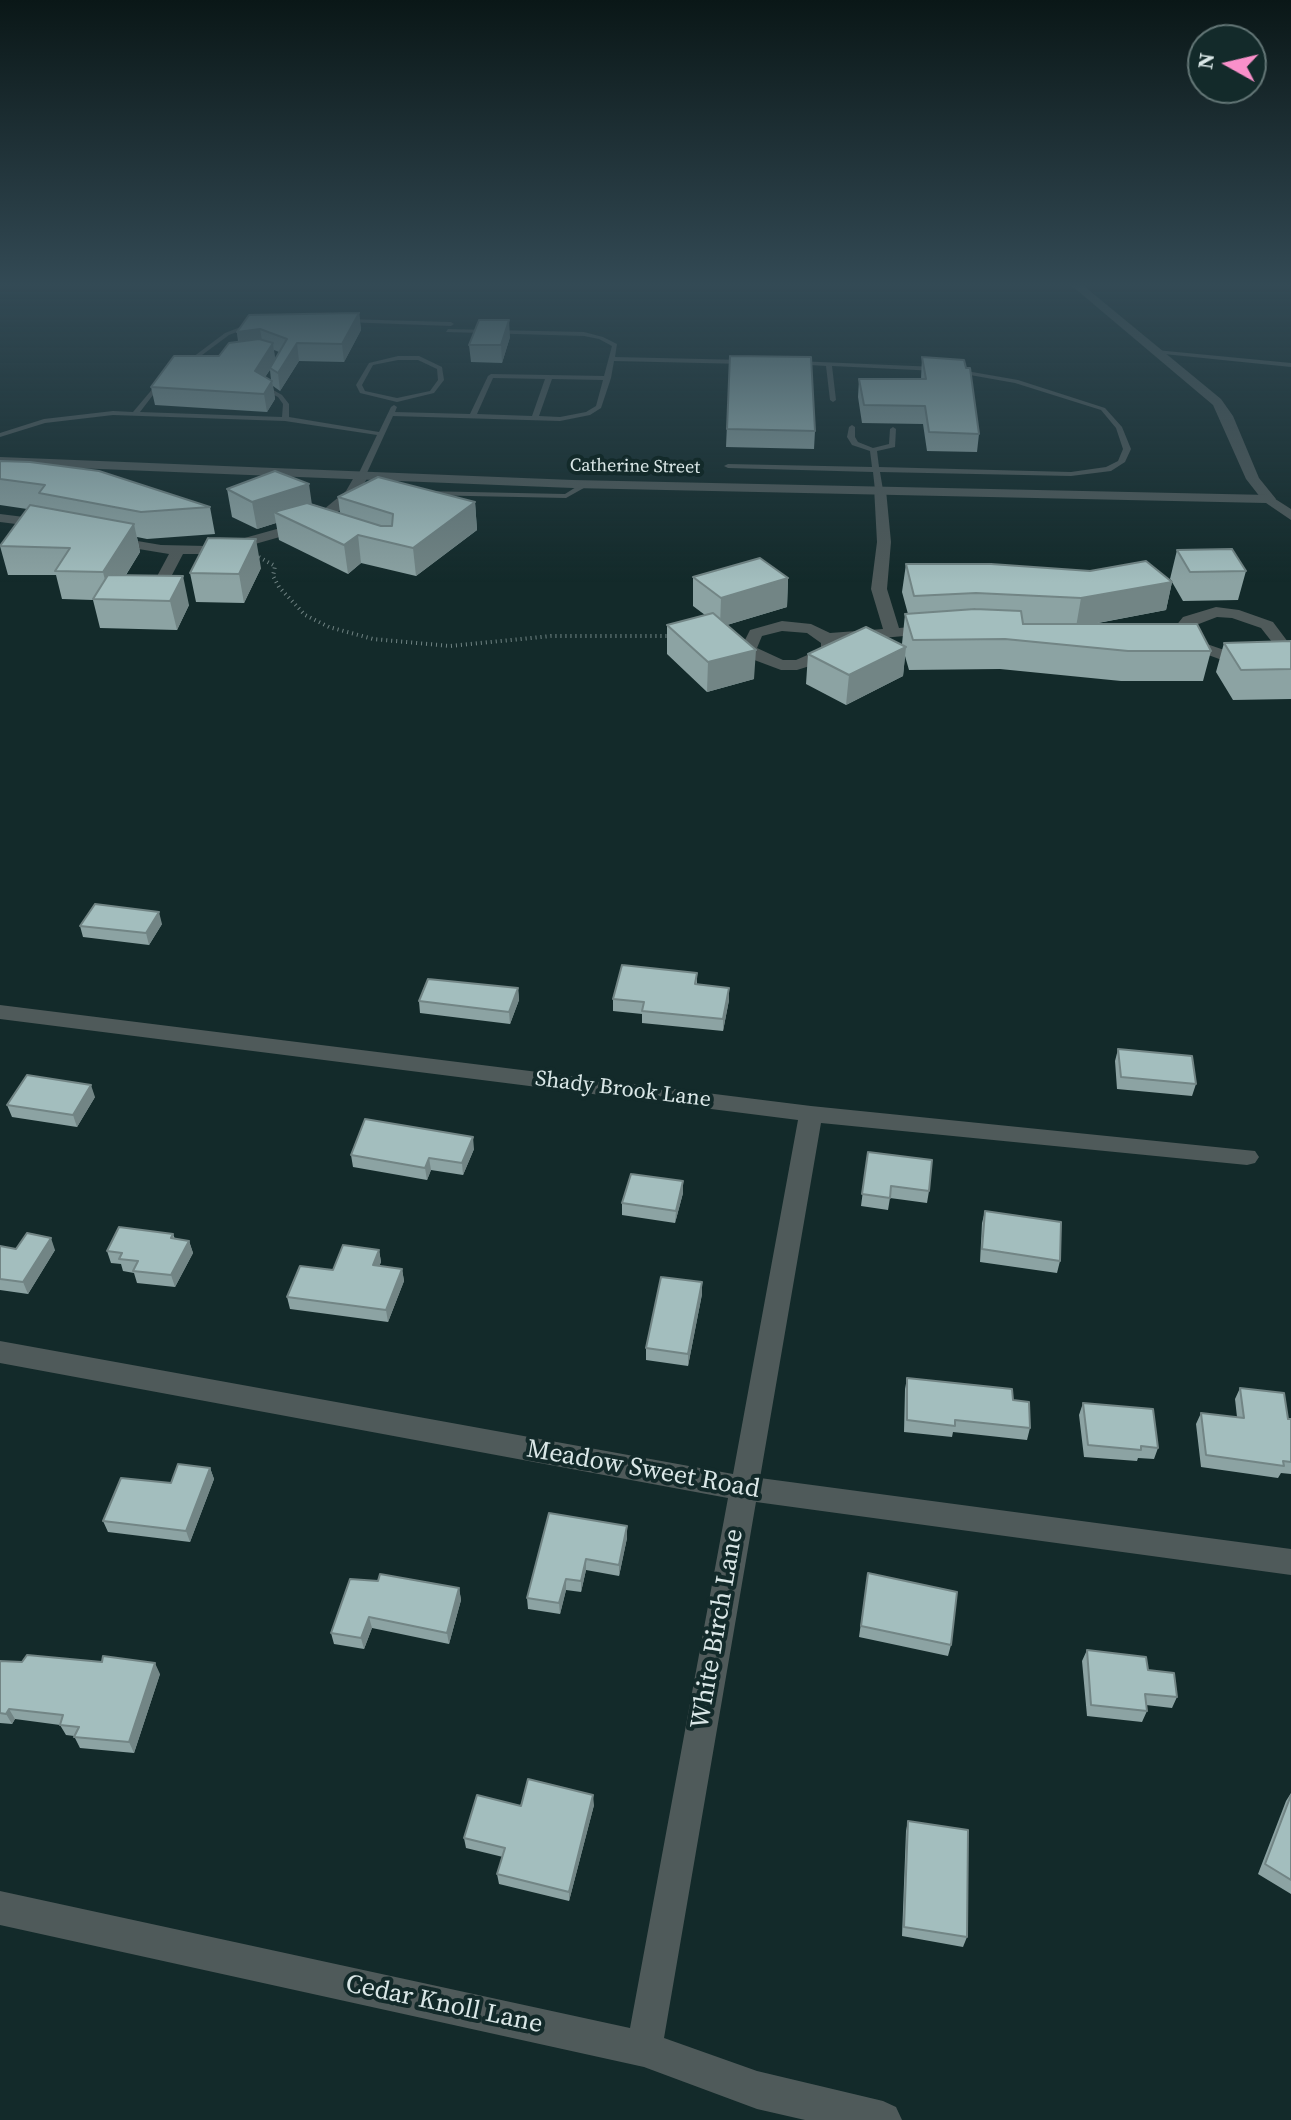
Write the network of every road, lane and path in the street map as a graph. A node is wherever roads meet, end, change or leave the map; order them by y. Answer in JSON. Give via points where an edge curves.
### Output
{"nodes":[{"id":1,"x":159,"y":385,"type":"edge"},
{"id":2,"x":266,"y":385,"type":"edge"},
{"id":3,"x":359,"y":385,"type":"edge"},
{"id":4,"x":437,"y":385,"type":"edge"},
{"id":5,"x":487,"y":385,"type":"edge"},
{"id":6,"x":546,"y":385,"type":"edge"},
{"id":7,"x":606,"y":385,"type":"edge"},
{"id":8,"x":831,"y":385,"type":"edge"},
{"id":9,"x":1029,"y":385,"type":"edge"},
{"id":10,"x":1193,"y":385,"type":"edge"},
{"id":11,"x":397,"y":400,"type":"junction"},
{"id":12,"x":833,"y":400,"type":"dead end"},
{"id":13,"x":135,"y":413,"type":"junction"},
{"id":14,"x":391,"y":414,"type":"junction"},
{"id":15,"x":473,"y":416,"type":"junction"},
{"id":16,"x":535,"y":418,"type":"junction"},
{"id":17,"x":285,"y":419,"type":"junction"},
{"id":18,"x":852,"y":427,"type":"dead end"},
{"id":19,"x":893,"y":429,"type":"edge"},
{"id":20,"x":381,"y":434,"type":"junction"},
{"id":21,"x":0,"y":435,"type":"edge"},
{"id":22,"x":873,"y":450,"type":"junction"},
{"id":23,"x":0,"y":461,"type":"edge"},
{"id":24,"x":728,"y":466,"type":"dead end"},
{"id":25,"x":874,"y":470,"type":"junction"},
{"id":26,"x":362,"y":475,"type":"junction"},
{"id":27,"x":587,"y":484,"type":"junction"},
{"id":28,"x":879,"y":490,"type":"junction"},
{"id":29,"x":409,"y":493,"type":"edge"},
{"id":30,"x":1269,"y":499,"type":"junction"},
{"id":31,"x":1291,"y":516,"type":"edge"},
{"id":32,"x":8,"y":519,"type":"edge"},
{"id":33,"x":311,"y":522,"type":"junction"},
{"id":34,"x":67,"y":528,"type":"edge"},
{"id":35,"x":337,"y":531,"type":"edge"},
{"id":36,"x":0,"y":532,"type":"edge"},
{"id":37,"x":88,"y":533,"type":"edge"},
{"id":38,"x":243,"y":543,"type":"junction"},
{"id":39,"x":178,"y":550,"type":"junction"},
{"id":40,"x":156,"y":593,"type":"edge"},
{"id":41,"x":955,"y":630,"type":"edge"},
{"id":42,"x":892,"y":632,"type":"junction"},
{"id":43,"x":679,"y":636,"type":"edge"},
{"id":44,"x":1186,"y":636,"type":"junction"},
{"id":45,"x":825,"y":638,"type":"dead end"},
{"id":46,"x":1167,"y":639,"type":"edge"},
{"id":47,"x":0,"y":1012,"type":"edge"},
{"id":48,"x":811,"y":1114,"type":"junction"},
{"id":49,"x":1247,"y":1157,"type":"dead end"},
{"id":50,"x":0,"y":1352,"type":"edge"},
{"id":51,"x":742,"y":1488,"type":"junction"},
{"id":52,"x":1291,"y":1562,"type":"edge"},
{"id":53,"x":0,"y":1908,"type":"edge"},
{"id":54,"x":644,"y":2049,"type":"junction"},
{"id":55,"x":883,"y":2120,"type":"edge"}],
"edges":[{"from":1,"to":13,"type":"lane"},
{"from":2,"to":17,"type":"lane","via":[[286,404]]},
{"from":3,"to":11,"type":"lane","via":[[362,392]]},
{"from":4,"to":11,"type":"lane","via":[[432,392]]},
{"from":5,"to":15,"type":"lane"},
{"from":6,"to":16,"type":"lane"},
{"from":7,"to":16,"type":"lane","via":[[599,407],[588,414]]},
{"from":8,"to":12,"type":"lane"},
{"from":9,"to":25,"type":"lane","via":[[1103,409],[1119,427],[1127,449],[1121,462],[1071,474]]},
{"from":10,"to":30,"type":"street","via":[[1227,416],[1253,479]]},
{"from":11,"to":14,"type":"lane"},
{"from":13,"to":17,"type":"lane"},
{"from":13,"to":21,"type":"lane","via":[[76,415]]},
{"from":14,"to":15,"type":"lane"},
{"from":14,"to":20,"type":"lane"},
{"from":15,"to":16,"type":"lane"},
{"from":17,"to":20,"type":"lane"},
{"from":18,"to":22,"type":"lane","via":[[855,443]]},
{"from":19,"to":22,"type":"lane","via":[[892,445]]},
{"from":20,"to":26,"type":"lane"},
{"from":22,"to":25,"type":"lane"},
{"from":23,"to":26,"type":"street","name":"Catherine Street"},
{"from":24,"to":25,"type":"lane"},
{"from":25,"to":28,"type":"lane"},
{"from":26,"to":27,"type":"street","name":"Catherine Street"},
{"from":26,"to":33,"type":"street","via":[[359,493]]},
{"from":27,"to":28,"type":"street","name":"Catherine Street"},
{"from":27,"to":29,"type":"lane","via":[[566,496]]},
{"from":28,"to":30,"type":"street","name":"Catherine Street"},
{"from":28,"to":42,"type":"street","via":[[884,542],[879,589]]},
{"from":30,"to":31,"type":"street"},
{"from":32,"to":34,"type":"street"},
{"from":32,"to":36,"type":"street"},
{"from":33,"to":35,"type":"street"},
{"from":33,"to":38,"type":"street"},
{"from":37,"to":39,"type":"street"},
{"from":38,"to":39,"type":"street"},
{"from":38,"to":43,"type":"path","via":[[275,566],[279,587],[305,615],[373,639],[450,646],[551,636]]},
{"from":39,"to":40,"type":"street"},
{"from":41,"to":42,"type":"street"},
{"from":42,"to":45,"type":"street"},
{"from":44,"to":44,"type":"street","via":[[1210,652],[1247,658],[1264,656],[1280,642],[1267,625],[1216,612],[1189,620],[1183,627]]},
{"from":44,"to":46,"type":"street"},
{"from":47,"to":48,"type":"street","name":"Shady Brook Lane"},
{"from":48,"to":49,"type":"street","name":"Shady Brook Lane"},
{"from":48,"to":51,"type":"street","name":"White Birch Lane"},
{"from":50,"to":51,"type":"street","name":"Meadow Sweet Road"},
{"from":51,"to":52,"type":"street","name":"Meadow Sweet Road"},
{"from":51,"to":54,"type":"street","name":"White Birch Lane"},
{"from":53,"to":54,"type":"street","name":"Cedar Knoll Lane"},
{"from":54,"to":55,"type":"street","name":"Cedar Knoll Lane","via":[[757,2090]]}]}
